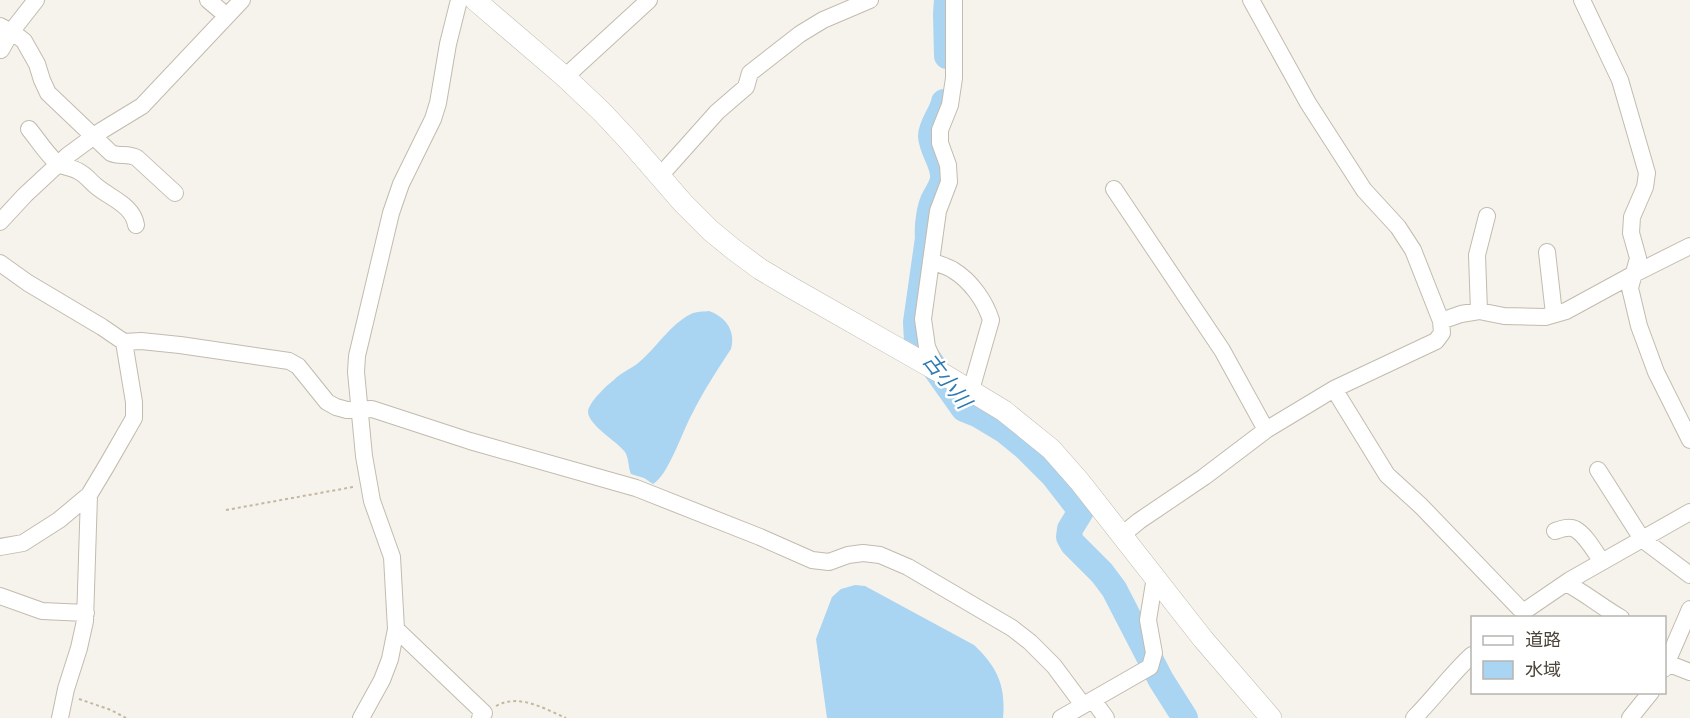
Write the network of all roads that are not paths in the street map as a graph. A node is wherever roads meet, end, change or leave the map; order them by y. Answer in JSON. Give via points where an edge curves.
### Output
{"nodes":[{"id":1,"x":36,"y":0,"type":"edge"},
{"id":2,"x":208,"y":0,"type":"edge"},
{"id":3,"x":242,"y":0,"type":"edge"},
{"id":4,"x":459,"y":0,"type":"edge"},
{"id":5,"x":475,"y":0,"type":"edge"},
{"id":6,"x":649,"y":0,"type":"edge"},
{"id":7,"x":870,"y":0,"type":"edge"},
{"id":8,"x":954,"y":0,"type":"edge"},
{"id":9,"x":1251,"y":0,"type":"edge"},
{"id":10,"x":1582,"y":0,"type":"edge"},
{"id":11,"x":227,"y":16,"type":"junction"},
{"id":12,"x":6,"y":29,"type":"edge"},
{"id":13,"x":1,"y":50,"type":"edge"},
{"id":14,"x":565,"y":77,"type":"junction"},
{"id":15,"x":29,"y":129,"type":"dead end"},
{"id":16,"x":93,"y":136,"type":"junction"},
{"id":17,"x":57,"y":164,"type":"junction"},
{"id":18,"x":660,"y":177,"type":"junction"},
{"id":19,"x":1114,"y":189,"type":"dead end"},
{"id":20,"x":175,"y":193,"type":"dead end"},
{"id":21,"x":1487,"y":216,"type":"dead end"},
{"id":22,"x":0,"y":222,"type":"edge"},
{"id":23,"x":136,"y":225,"type":"dead end"},
{"id":24,"x":1690,"y":246,"type":"edge"},
{"id":25,"x":1547,"y":252,"type":"dead end"},
{"id":26,"x":931,"y":261,"type":"junction"},
{"id":27,"x":0,"y":263,"type":"edge"},
{"id":28,"x":1634,"y":274,"type":"junction"},
{"id":29,"x":1479,"y":311,"type":"junction"},
{"id":30,"x":1554,"y":314,"type":"junction"},
{"id":31,"x":1441,"y":321,"type":"junction"},
{"id":32,"x":124,"y":342,"type":"junction"},
{"id":33,"x":938,"y":371,"type":"junction"},
{"id":34,"x":1334,"y":389,"type":"junction"},
{"id":35,"x":971,"y":390,"type":"junction"},
{"id":36,"x":358,"y":409,"type":"junction"},
{"id":37,"x":1266,"y":430,"type":"junction"},
{"id":38,"x":1690,"y":440,"type":"edge"},
{"id":39,"x":1598,"y":470,"type":"dead end"},
{"id":40,"x":89,"y":495,"type":"junction"},
{"id":41,"x":1690,"y":512,"type":"edge"},
{"id":42,"x":1555,"y":531,"type":"dead end"},
{"id":43,"x":1122,"y":536,"type":"junction"},
{"id":44,"x":1642,"y":539,"type":"junction"},
{"id":45,"x":0,"y":547,"type":"edge"},
{"id":46,"x":1602,"y":562,"type":"junction"},
{"id":47,"x":1690,"y":575,"type":"edge"},
{"id":48,"x":1155,"y":577,"type":"junction"},
{"id":49,"x":1566,"y":583,"type":"junction"},
{"id":50,"x":0,"y":596,"type":"edge"},
{"id":51,"x":1690,"y":609,"type":"edge"},
{"id":52,"x":86,"y":614,"type":"junction"},
{"id":53,"x":1520,"y":615,"type":"edge"},
{"id":54,"x":1617,"y":616,"type":"edge"},
{"id":55,"x":396,"y":629,"type":"junction"},
{"id":56,"x":1667,"y":655,"type":"edge"},
{"id":57,"x":1471,"y":657,"type":"edge"},
{"id":58,"x":1690,"y":672,"type":"edge"},
{"id":59,"x":1650,"y":694,"type":"edge"},
{"id":60,"x":1088,"y":703,"type":"junction"},
{"id":61,"x":482,"y":716,"type":"edge"},
{"id":62,"x":60,"y":718,"type":"edge"},
{"id":63,"x":362,"y":718,"type":"edge"},
{"id":64,"x":1061,"y":718,"type":"edge"},
{"id":65,"x":1106,"y":718,"type":"edge"},
{"id":66,"x":1271,"y":718,"type":"edge"},
{"id":67,"x":1414,"y":718,"type":"edge"},
{"id":68,"x":1630,"y":718,"type":"edge"}],
"edges":[{"from":1,"to":12,"type":"street"},
{"from":2,"to":11,"type":"street"},
{"from":3,"to":11,"type":"street"},
{"from":4,"to":36,"type":"street","via":[[438,103],[401,184],[375,275],[357,356]]},
{"from":5,"to":14,"type":"street"},
{"from":6,"to":14,"type":"street"},
{"from":7,"to":18,"type":"street","via":[[823,20],[750,73],[746,87],[717,112]]},
{"from":8,"to":26,"type":"street","via":[[954,78],[950,105],[940,130],[949,182],[938,211]]},
{"from":9,"to":31,"type":"street","via":[[1308,104],[1364,190],[1413,250]]},
{"from":10,"to":28,"type":"street","via":[[1620,80],[1647,173],[1632,217],[1631,233],[1638,258]]},
{"from":11,"to":16,"type":"street","via":[[142,106]]},
{"from":12,"to":13,"type":"street"},
{"from":12,"to":16,"type":"street","via":[[24,41],[48,93]]},
{"from":14,"to":18,"type":"street"},
{"from":15,"to":17,"type":"street"},
{"from":16,"to":17,"type":"street"},
{"from":16,"to":20,"type":"street","via":[[116,156],[137,158]]},
{"from":17,"to":22,"type":"street"},
{"from":17,"to":23,"type":"street","via":[[84,174],[122,204]]},
{"from":18,"to":33,"type":"street","via":[[711,231],[760,269]]},
{"from":19,"to":37,"type":"street","via":[[1222,350]]},
{"from":21,"to":29,"type":"street","via":[[1477,255]]},
{"from":24,"to":28,"type":"street"},
{"from":25,"to":30,"type":"street"},
{"from":26,"to":33,"type":"street","via":[[923,319],[927,347]]},
{"from":26,"to":35,"type":"street","via":[[966,280],[982,298],[991,320]]},
{"from":27,"to":32,"type":"street"},
{"from":28,"to":30,"type":"street"},
{"from":28,"to":38,"type":"street","via":[[1630,288],[1639,326],[1656,372]]},
{"from":29,"to":30,"type":"street","via":[[1504,316]]},
{"from":29,"to":31,"type":"street"},
{"from":31,"to":34,"type":"street","via":[[1442,333],[1437,341]]},
{"from":32,"to":36,"type":"street","via":[[180,345],[289,361],[298,366],[327,402],[347,410]]},
{"from":32,"to":40,"type":"street","via":[[134,418]]},
{"from":33,"to":35,"type":"street"},
{"from":34,"to":37,"type":"street"},
{"from":34,"to":53,"type":"street","via":[[1387,474]]},
{"from":35,"to":43,"type":"street","via":[[1051,449]]},
{"from":36,"to":55,"type":"street","via":[[372,501],[392,557]]},
{"from":36,"to":60,"type":"street","via":[[372,409],[636,488],[812,560],[829,562],[863,553],[880,555],[908,567],[1012,628]]},
{"from":37,"to":43,"type":"street"},
{"from":39,"to":44,"type":"street"},
{"from":40,"to":45,"type":"street","via":[[23,543]]},
{"from":40,"to":52,"type":"street"},
{"from":41,"to":44,"type":"street"},
{"from":42,"to":46,"type":"street","via":[[1576,530]]},
{"from":43,"to":48,"type":"street"},
{"from":44,"to":46,"type":"street"},
{"from":44,"to":47,"type":"street"},
{"from":46,"to":49,"type":"street"},
{"from":48,"to":60,"type":"street","via":[[1148,620],[1154,653],[1150,667]]},
{"from":48,"to":66,"type":"street"},
{"from":49,"to":53,"type":"street"},
{"from":49,"to":54,"type":"street"},
{"from":50,"to":52,"type":"street","via":[[42,610]]},
{"from":51,"to":56,"type":"street"},
{"from":52,"to":62,"type":"street"},
{"from":55,"to":61,"type":"street"},
{"from":55,"to":63,"type":"street","via":[[382,680]]},
{"from":56,"to":58,"type":"street"},
{"from":57,"to":67,"type":"street"},
{"from":59,"to":68,"type":"street"},
{"from":60,"to":64,"type":"street"},
{"from":60,"to":65,"type":"street"}]}
